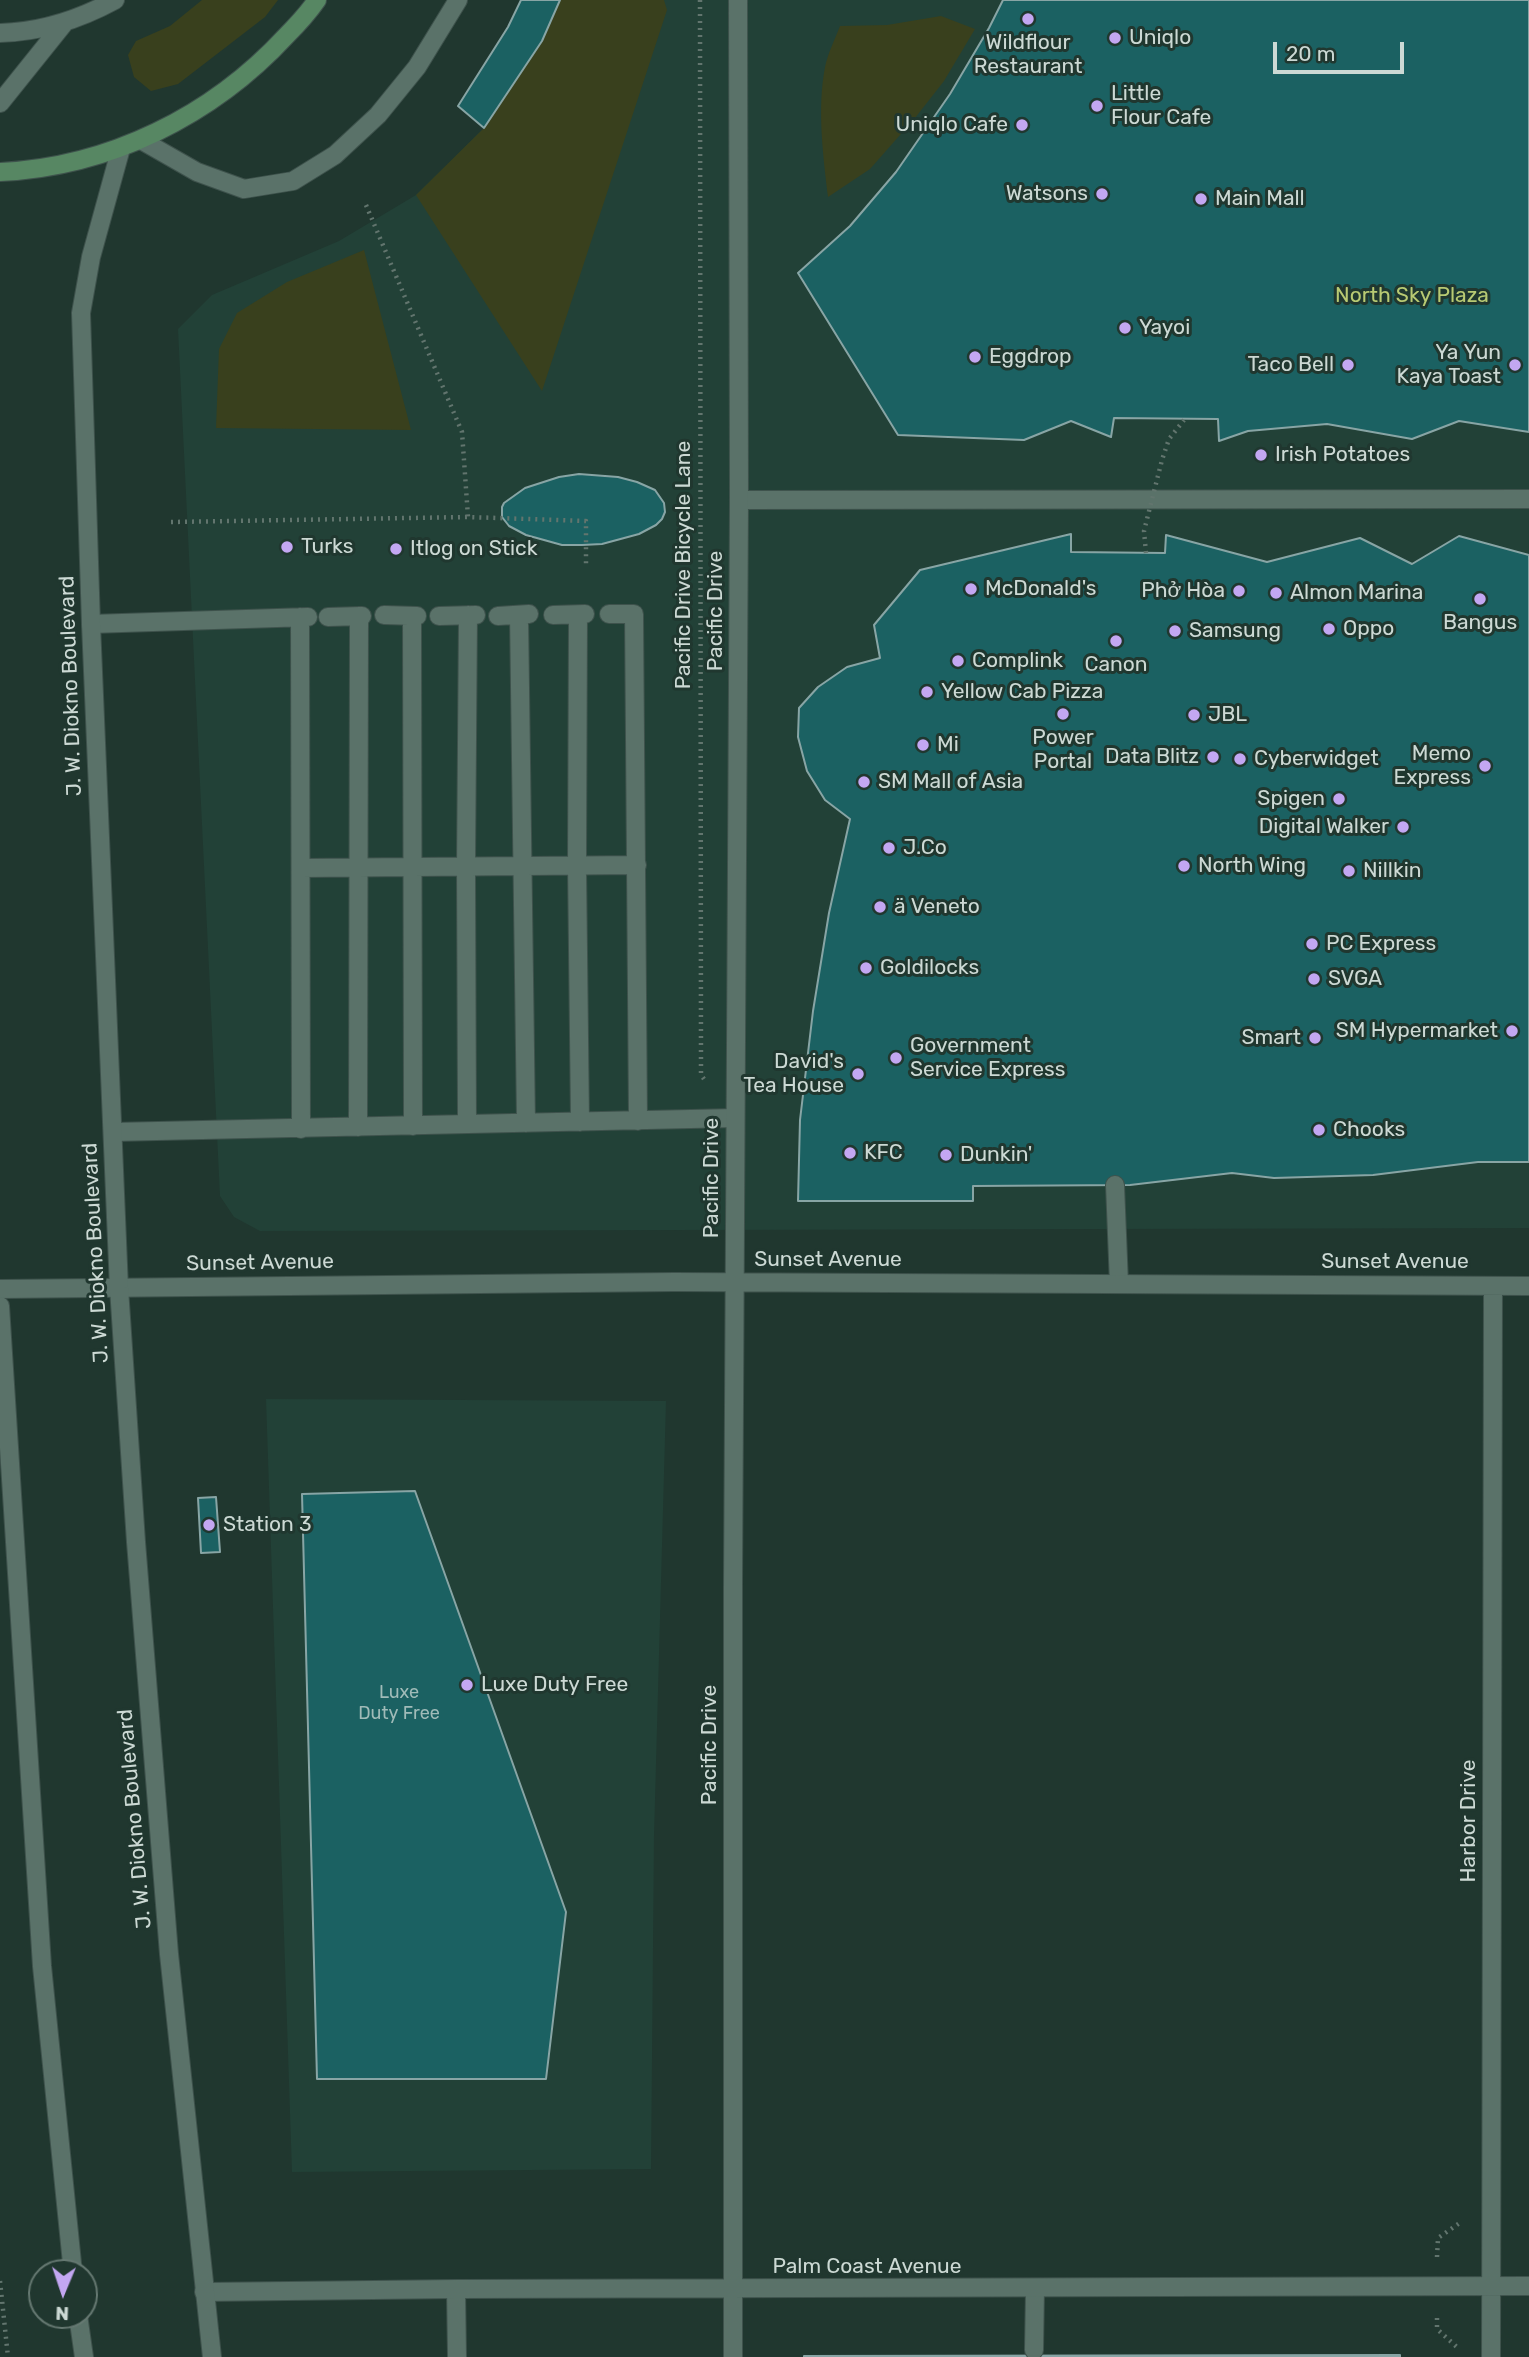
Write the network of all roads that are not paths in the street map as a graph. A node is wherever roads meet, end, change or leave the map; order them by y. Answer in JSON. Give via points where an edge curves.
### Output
{"nodes":[{"id":1,"x":115,"y":0,"type":"edge"},
{"id":2,"x":317,"y":0,"type":"edge"},
{"id":3,"x":458,"y":0,"type":"edge"},
{"id":4,"x":738,"y":0,"type":"edge"},
{"id":5,"x":65,"y":22,"type":"junction"},
{"id":6,"x":0,"y":33,"type":"edge"},
{"id":7,"x":0,"y":103,"type":"edge"},
{"id":8,"x":141,"y":140,"type":"junction"},
{"id":9,"x":121,"y":148,"type":"junction"},
{"id":10,"x":0,"y":172,"type":"edge"},
{"id":11,"x":1529,"y":499,"type":"edge"},
{"id":12,"x":739,"y":500,"type":"junction"},
{"id":13,"x":609,"y":614,"type":"dead end"},
{"id":14,"x":384,"y":615,"type":"dead end"},
{"id":15,"x":498,"y":615,"type":"dead end"},
{"id":16,"x":553,"y":615,"type":"dead end"},
{"id":17,"x":439,"y":616,"type":"dead end"},
{"id":18,"x":328,"y":617,"type":"dead end"},
{"id":19,"x":91,"y":624,"type":"junction"},
{"id":20,"x":523,"y":866,"type":"junction"},
{"id":21,"x":577,"y":866,"type":"junction"},
{"id":22,"x":637,"y":866,"type":"junction"},
{"id":23,"x":359,"y":867,"type":"junction"},
{"id":24,"x":413,"y":867,"type":"junction"},
{"id":25,"x":466,"y":867,"type":"junction"},
{"id":26,"x":301,"y":868,"type":"junction"},
{"id":27,"x":735,"y":1118,"type":"junction"},
{"id":28,"x":638,"y":1121,"type":"junction"},
{"id":29,"x":580,"y":1122,"type":"junction"},
{"id":30,"x":526,"y":1123,"type":"junction"},
{"id":31,"x":467,"y":1124,"type":"junction"},
{"id":32,"x":413,"y":1126,"type":"junction"},
{"id":33,"x":358,"y":1127,"type":"junction"},
{"id":34,"x":301,"y":1129,"type":"junction"},
{"id":35,"x":113,"y":1132,"type":"junction"},
{"id":36,"x":1115,"y":1185,"type":"dead end"},
{"id":37,"x":734,"y":1283,"type":"junction"},
{"id":38,"x":1119,"y":1284,"type":"junction"},
{"id":39,"x":1493,"y":1286,"type":"junction"},
{"id":40,"x":1529,"y":1286,"type":"edge"},
{"id":41,"x":119,"y":1288,"type":"junction"},
{"id":42,"x":0,"y":1289,"type":"edge"},
{"id":43,"x":0,"y":1306,"type":"edge"},
{"id":44,"x":72,"y":2259,"type":"edge"},
{"id":45,"x":1529,"y":2286,"type":"edge"},
{"id":46,"x":1491,"y":2287,"type":"junction"},
{"id":47,"x":1035,"y":2289,"type":"junction"},
{"id":48,"x":456,"y":2290,"type":"junction"},
{"id":49,"x":734,"y":2290,"type":"junction"},
{"id":50,"x":204,"y":2292,"type":"junction"},
{"id":51,"x":80,"y":2329,"type":"edge"},
{"id":52,"x":1034,"y":2350,"type":"dead end"},
{"id":53,"x":84,"y":2357,"type":"edge"},
{"id":54,"x":212,"y":2357,"type":"edge"},
{"id":55,"x":457,"y":2357,"type":"edge"},
{"id":56,"x":733,"y":2357,"type":"edge"},
{"id":57,"x":1491,"y":2357,"type":"edge"}],
"edges":[{"from":1,"to":5,"type":"street"},
{"from":2,"to":8,"type":"main road","via":[[263,61],[207,105]]},
{"from":3,"to":8,"type":"street","via":[[417,67],[379,115],[335,155],[293,181],[244,189],[197,172]]},
{"from":4,"to":12,"type":"street","name":"Pacific Drive"},
{"from":5,"to":6,"type":"street"},
{"from":5,"to":7,"type":"street"},
{"from":8,"to":9,"type":"main road"},
{"from":9,"to":10,"type":"main road","via":[[36,171]]},
{"from":9,"to":19,"type":"street","name":"J. W. Diokno Boulevard","via":[[81,313]]},
{"from":11,"to":12,"type":"street"},
{"from":12,"to":27,"type":"street","name":"Pacific Drive"},
{"from":13,"to":22,"type":"street","via":[[634,614]]},
{"from":14,"to":24,"type":"street","via":[[415,616]]},
{"from":15,"to":20,"type":"street","via":[[524,615]]},
{"from":16,"to":21,"type":"street","via":[[581,614]]},
{"from":17,"to":25,"type":"street","via":[[472,615]]},
{"from":18,"to":23,"type":"street","via":[[361,616]]},
{"from":19,"to":26,"type":"street","via":[[304,617]]},
{"from":19,"to":35,"type":"street","name":"J. W. Diokno Boulevard"},
{"from":20,"to":21,"type":"street"},
{"from":20,"to":25,"type":"street"},
{"from":20,"to":30,"type":"street"},
{"from":21,"to":22,"type":"street"},
{"from":21,"to":29,"type":"street"},
{"from":22,"to":28,"type":"street"},
{"from":23,"to":24,"type":"street"},
{"from":23,"to":26,"type":"street"},
{"from":23,"to":33,"type":"street"},
{"from":24,"to":25,"type":"street"},
{"from":24,"to":32,"type":"street"},
{"from":25,"to":31,"type":"street"},
{"from":26,"to":34,"type":"street"},
{"from":27,"to":28,"type":"street"},
{"from":27,"to":37,"type":"street","name":"Pacific Drive"},
{"from":28,"to":29,"type":"street"},
{"from":29,"to":30,"type":"street"},
{"from":30,"to":31,"type":"street"},
{"from":31,"to":32,"type":"street"},
{"from":32,"to":33,"type":"street"},
{"from":33,"to":34,"type":"street"},
{"from":34,"to":35,"type":"street"},
{"from":35,"to":41,"type":"street","name":"J. W. Diokno Boulevard"},
{"from":36,"to":38,"type":"street"},
{"from":37,"to":38,"type":"street","name":"Sunset Avenue"},
{"from":37,"to":41,"type":"street","name":"Sunset Avenue"},
{"from":37,"to":49,"type":"street","name":"Pacific Drive"},
{"from":38,"to":39,"type":"street","name":"Sunset Avenue"},
{"from":39,"to":40,"type":"street","name":"Sunset Avenue"},
{"from":39,"to":46,"type":"street","name":"Harbor Drive"},
{"from":41,"to":42,"type":"street","name":"Sunset Avenue"},
{"from":41,"to":50,"type":"street","name":"J. W. Diokno Boulevard","via":[[169,1954]]},
{"from":43,"to":44,"type":"street","via":[[42,1966]]},
{"from":45,"to":46,"type":"street","name":"Palm Coast Avenue"},
{"from":46,"to":47,"type":"street","name":"Palm Coast Avenue"},
{"from":46,"to":57,"type":"street","name":"Harbor Drive"},
{"from":47,"to":49,"type":"street","name":"Palm Coast Avenue"},
{"from":47,"to":52,"type":"street"},
{"from":48,"to":49,"type":"street","name":"Palm Coast Avenue"},
{"from":48,"to":50,"type":"street","name":"Palm Coast Avenue"},
{"from":48,"to":55,"type":"street"},
{"from":49,"to":56,"type":"street","name":"Pacific Drive"},
{"from":50,"to":54,"type":"street","name":"J. W. Diokno Boulevard"},
{"from":51,"to":53,"type":"street"}]}
